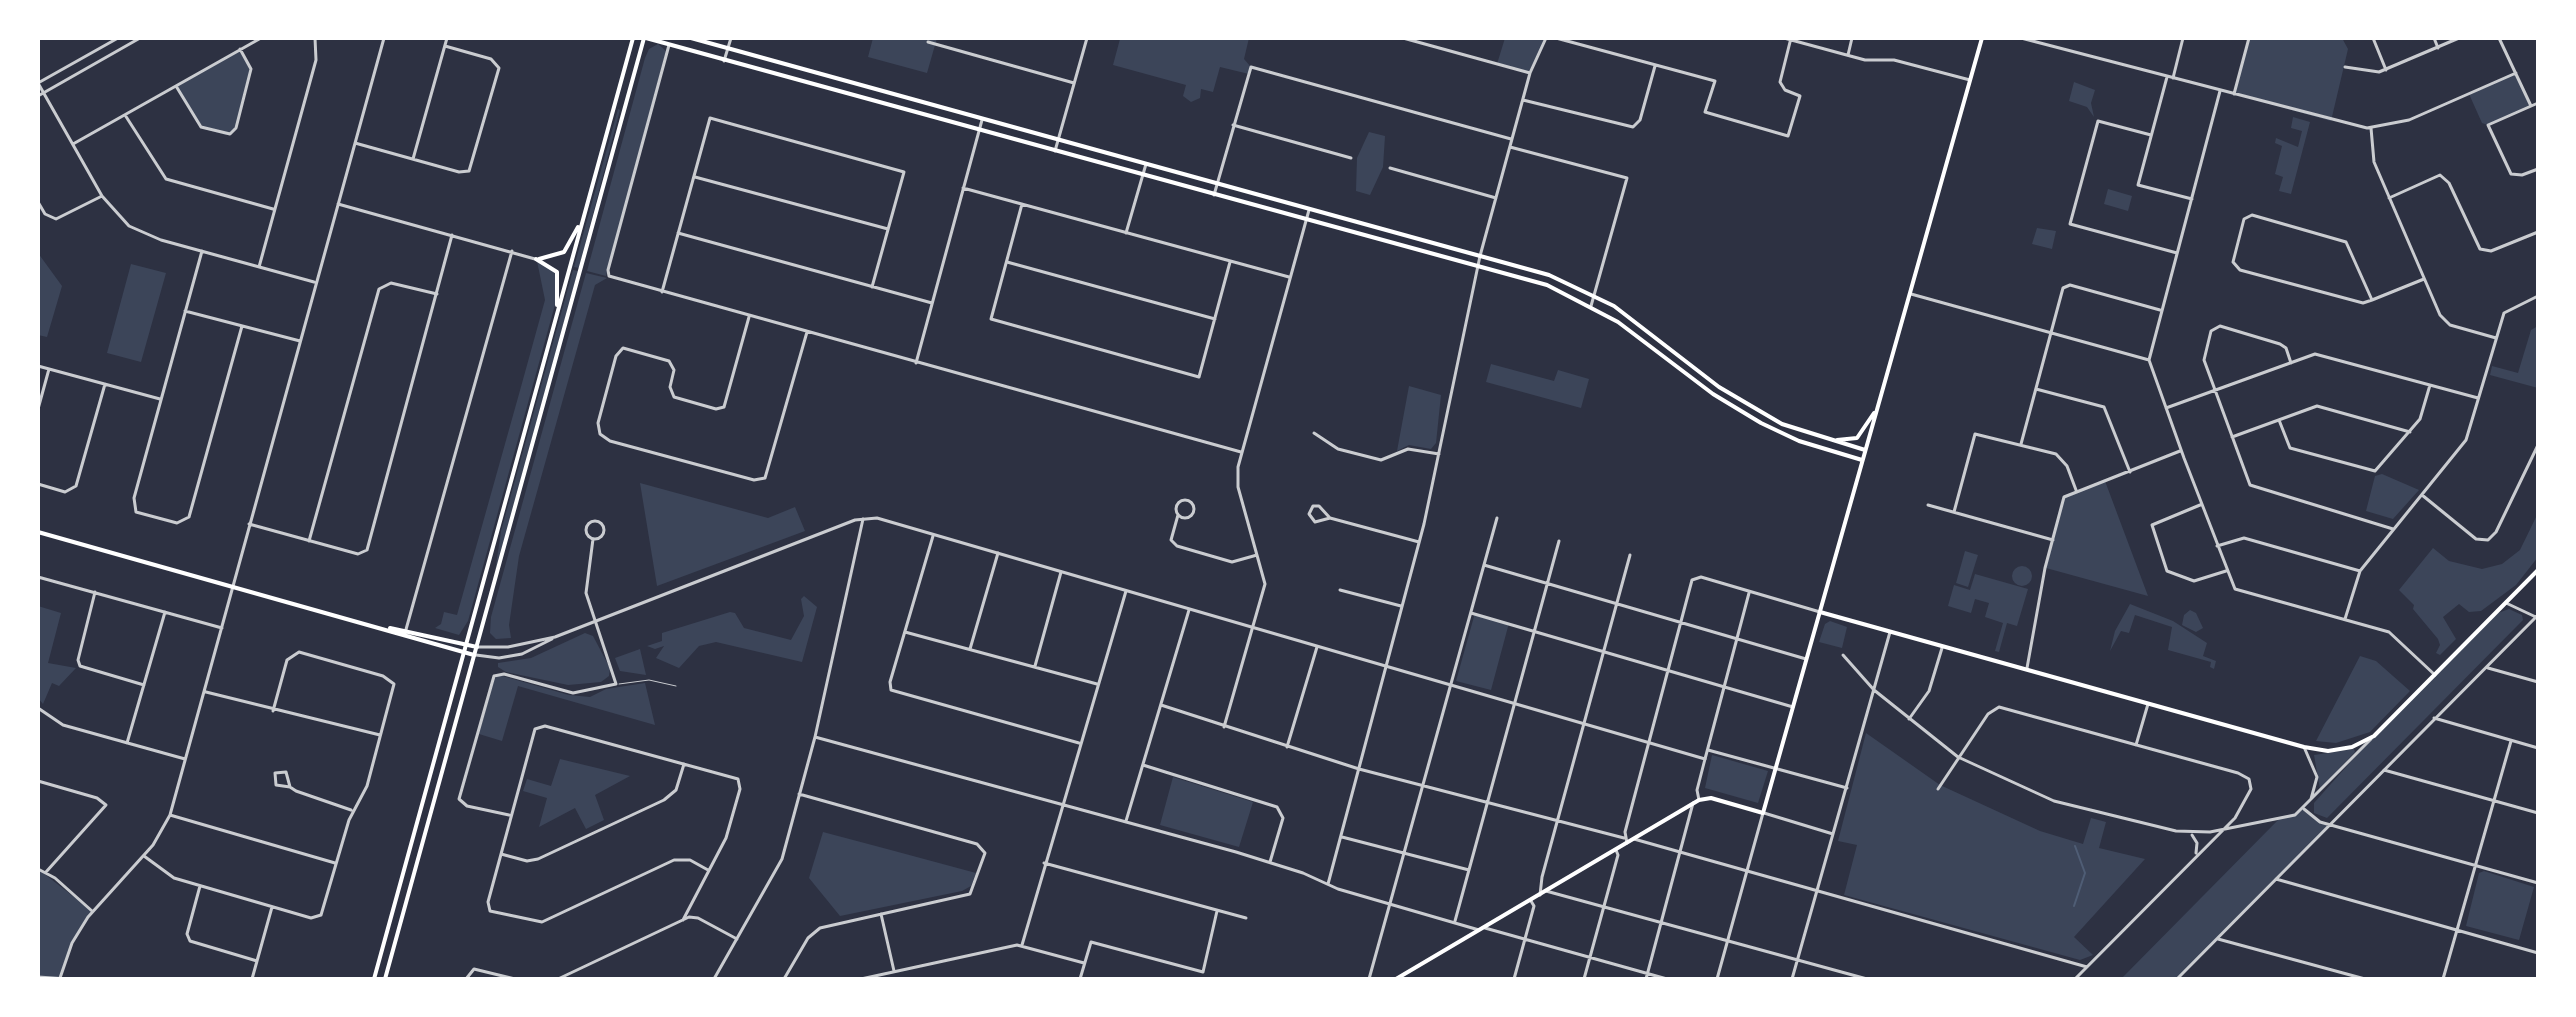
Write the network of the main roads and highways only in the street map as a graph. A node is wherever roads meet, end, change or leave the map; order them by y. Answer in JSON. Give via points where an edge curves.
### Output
{"nodes":[{"id":1,"x":633,"y":38,"type":"edge"},
{"id":2,"x":645,"y":38,"type":"edge"},
{"id":3,"x":691,"y":38,"type":"edge"},
{"id":4,"x":1982,"y":38,"type":"edge"},
{"id":5,"x":584,"y":217,"type":"junction"},
{"id":6,"x":554,"y":323,"type":"junction"},
{"id":7,"x":1878,"y":403,"type":"junction"},
{"id":8,"x":1827,"y":438,"type":"junction"},
{"id":9,"x":1865,"y":450,"type":"junction"},
{"id":10,"x":1862,"y":460,"type":"junction"},
{"id":11,"x":38,"y":532,"type":"edge"},
{"id":12,"x":2538,"y":570,"type":"edge"},
{"id":13,"x":1820,"y":612,"type":"junction"},
{"id":14,"x":405,"y":633,"type":"junction"},
{"id":15,"x":466,"y":645,"type":"junction"},
{"id":16,"x":477,"y":647,"type":"junction"},
{"id":17,"x":463,"y":653,"type":"junction"},
{"id":18,"x":475,"y":655,"type":"junction"},
{"id":19,"x":374,"y":979,"type":"edge"},
{"id":20,"x":385,"y":979,"type":"edge"},
{"id":21,"x":1396,"y":979,"type":"edge"}],
"edges":[{"from":1,"to":5,"type":"main road"},
{"from":2,"to":10,"type":"main road","via":[[1547,285],[1591,306],[1746,415],[1799,441]]},
{"from":2,"to":16,"type":"main road"},
{"from":3,"to":8,"type":"main road","via":[[1549,275],[1624,313],[1727,392],[1782,424]]},
{"from":4,"to":7,"type":"main road"},
{"from":5,"to":6,"type":"main road"},
{"from":5,"to":6,"type":"main road","via":[[564,252],[536,259],[558,276]]},
{"from":6,"to":15,"type":"main road"},
{"from":7,"to":8,"type":"main road","via":[[1858,437]]},
{"from":7,"to":9,"type":"main road"},
{"from":8,"to":9,"type":"main road"},
{"from":9,"to":10,"type":"main road"},
{"from":10,"to":13,"type":"main road"},
{"from":11,"to":14,"type":"main road"},
{"from":12,"to":13,"type":"main road","via":[[2374,736],[2338,750],[2304,747]]},
{"from":13,"to":21,"type":"main road","via":[[1763,813],[1711,798],[1699,800]]},
{"from":14,"to":15,"type":"main road"},
{"from":14,"to":17,"type":"main road"},
{"from":15,"to":16,"type":"main road"},
{"from":15,"to":17,"type":"main road"},
{"from":16,"to":18,"type":"main road"},
{"from":17,"to":18,"type":"main road"},
{"from":17,"to":19,"type":"main road"},
{"from":18,"to":20,"type":"main road"}]}
